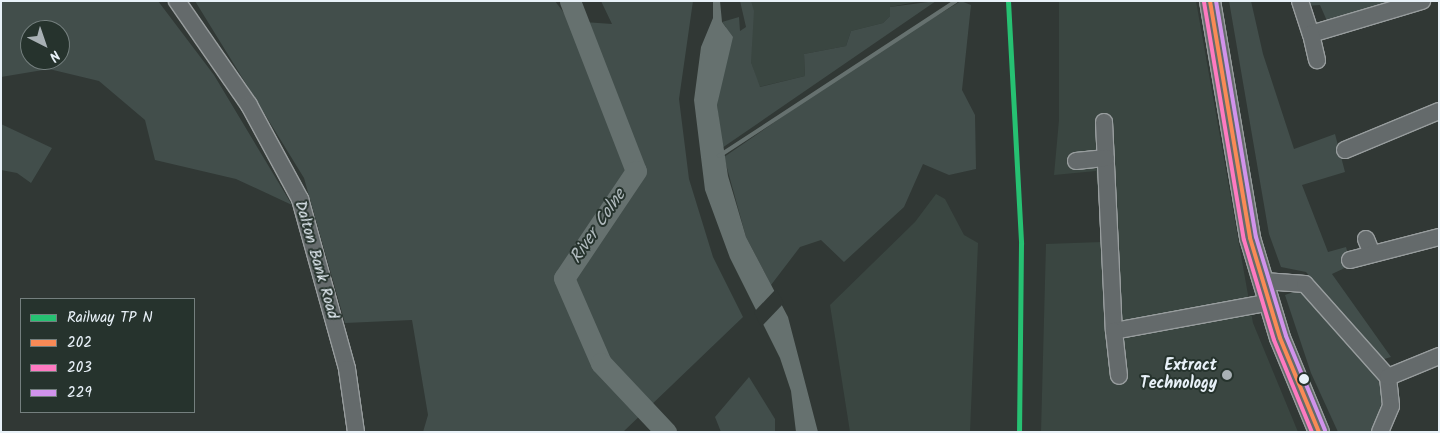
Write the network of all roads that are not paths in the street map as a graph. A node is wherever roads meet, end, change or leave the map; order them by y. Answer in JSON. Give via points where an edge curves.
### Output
{"nodes":[{"id":1,"x":176,"y":1,"type":"edge"},
{"id":2,"x":1210,"y":1,"type":"edge"},
{"id":3,"x":1300,"y":1,"type":"edge"},
{"id":4,"x":1422,"y":1,"type":"edge"},
{"id":5,"x":1310,"y":34,"type":"junction"},
{"id":6,"x":1317,"y":60,"type":"dead end"},
{"id":7,"x":1439,"y":111,"type":"edge"},
{"id":8,"x":1104,"y":122,"type":"dead end"},
{"id":9,"x":1345,"y":150,"type":"dead end"},
{"id":10,"x":1106,"y":158,"type":"junction"},
{"id":11,"x":1076,"y":160,"type":"dead end"},
{"id":12,"x":1439,"y":237,"type":"edge"},
{"id":13,"x":1350,"y":260,"type":"dead end"},
{"id":14,"x":1264,"y":281,"type":"junction"},
{"id":15,"x":1270,"y":302,"type":"junction"},
{"id":16,"x":1114,"y":331,"type":"junction"},
{"id":17,"x":1439,"y":356,"type":"edge"},
{"id":18,"x":1119,"y":376,"type":"dead end"},
{"id":19,"x":1388,"y":377,"type":"junction"},
{"id":20,"x":356,"y":432,"type":"edge"},
{"id":21,"x":1319,"y":432,"type":"edge"},
{"id":22,"x":1380,"y":432,"type":"edge"}],
"edges":[{"from":1,"to":20,"type":"street","name":"Dalton Bank Road","via":[[249,105],[300,199],[348,369]]},
{"from":2,"to":14,"type":"main road","via":[[1250,238]]},
{"from":3,"to":5,"type":"street"},
{"from":4,"to":5,"type":"street"},
{"from":5,"to":6,"type":"street"},
{"from":7,"to":9,"type":"street"},
{"from":8,"to":10,"type":"street"},
{"from":10,"to":11,"type":"street"},
{"from":10,"to":16,"type":"street"},
{"from":12,"to":13,"type":"street","via":[[1369,247]]},
{"from":14,"to":15,"type":"main road"},
{"from":14,"to":19,"type":"street","via":[[1305,284]]},
{"from":15,"to":16,"type":"street"},
{"from":15,"to":21,"type":"main road","via":[[1298,388]]},
{"from":16,"to":18,"type":"street"},
{"from":17,"to":19,"type":"street"},
{"from":19,"to":22,"type":"street","via":[[1391,406]]}]}
